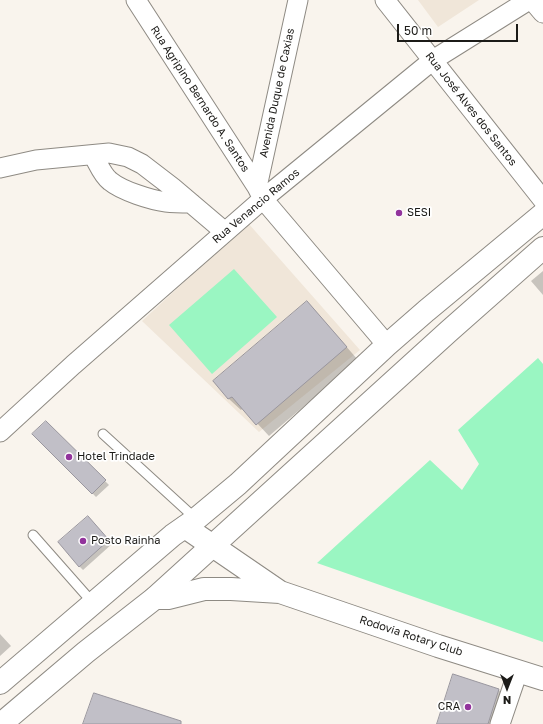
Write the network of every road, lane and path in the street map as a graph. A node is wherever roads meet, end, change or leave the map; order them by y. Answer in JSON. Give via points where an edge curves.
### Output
{"nodes":[{"id":1,"x":136,"y":0,"type":"edge"},
{"id":2,"x":298,"y":0,"type":"edge"},
{"id":3,"x":385,"y":0,"type":"edge"},
{"id":4,"x":529,"y":0,"type":"edge"},
{"id":5,"x":532,"y":0,"type":"edge"},
{"id":6,"x":543,"y":13,"type":"edge"},
{"id":7,"x":433,"y":60,"type":"junction"},
{"id":8,"x":93,"y":154,"type":"junction"},
{"id":9,"x":0,"y":168,"type":"edge"},
{"id":10,"x":260,"y":193,"type":"junction"},
{"id":11,"x":543,"y":200,"type":"edge"},
{"id":12,"x":191,"y":203,"type":"junction"},
{"id":13,"x":543,"y":214,"type":"edge"},
{"id":14,"x":225,"y":232,"type":"junction"},
{"id":15,"x":543,"y":248,"type":"edge"},
{"id":16,"x":426,"y":311,"type":"junction"},
{"id":17,"x":449,"y":331,"type":"junction"},
{"id":18,"x":387,"y":345,"type":"junction"},
{"id":19,"x":0,"y":432,"type":"edge"},
{"id":20,"x":104,"y":434,"type":"dead end"},
{"id":21,"x":190,"y":523,"type":"junction"},
{"id":22,"x":33,"y":535,"type":"dead end"},
{"id":23,"x":213,"y":546,"type":"junction"},
{"id":24,"x":280,"y":592,"type":"junction"},
{"id":25,"x":156,"y":598,"type":"junction"},
{"id":26,"x":93,"y":603,"type":"junction"},
{"id":27,"x":518,"y":671,"type":"junction"},
{"id":28,"x":543,"y":679,"type":"edge"},
{"id":29,"x":0,"y":683,"type":"edge"},
{"id":30,"x":0,"y":724,"type":"edge"},
{"id":31,"x":500,"y":724,"type":"edge"}],
"edges":[{"from":1,"to":10,"type":"street","name":"Rua Agripino Bernardo A. Santos"},
{"from":2,"to":10,"type":"street","name":"Avenida Duque de Caxias"},
{"from":3,"to":7,"type":"street","name":"Rua José Alves dos Santos"},
{"from":4,"to":7,"type":"street","name":"Rua Venancio Ramos"},
{"from":5,"to":6,"type":"street"},
{"from":7,"to":10,"type":"street","name":"Rua Venancio Ramos"},
{"from":7,"to":11,"type":"street","name":"Rua José Alves dos Santos"},
{"from":8,"to":9,"type":"street","via":[[36,160]]},
{"from":8,"to":12,"type":"street","via":[[109,153],[135,161]]},
{"from":8,"to":12,"type":"street","via":[[110,181],[124,189],[151,199]]},
{"from":10,"to":14,"type":"street","name":"Rua Venancio Ramos"},
{"from":10,"to":18,"type":"street","name":"Rua Agripino Bernardo A. Santos"},
{"from":12,"to":14,"type":"street"},
{"from":13,"to":16,"type":"main road"},
{"from":14,"to":19,"type":"street","name":"Rua Venancio Ramos"},
{"from":15,"to":17,"type":"main road"},
{"from":16,"to":17,"type":"main road"},
{"from":16,"to":18,"type":"main road"},
{"from":17,"to":23,"type":"main road"},
{"from":18,"to":21,"type":"main road","via":[[238,484]]},
{"from":20,"to":21,"type":"lane"},
{"from":21,"to":23,"type":"main road"},
{"from":21,"to":26,"type":"main road"},
{"from":22,"to":26,"type":"lane"},
{"from":23,"to":24,"type":"main road"},
{"from":23,"to":25,"type":"main road"},
{"from":24,"to":25,"type":"main road","via":[[204,589],[168,598]]},
{"from":24,"to":27,"type":"main road","name":"Rodovia Rotary Club"},
{"from":25,"to":30,"type":"main road"},
{"from":26,"to":29,"type":"main road"},
{"from":27,"to":28,"type":"main road","name":"Rodovia Rotary Club"},
{"from":27,"to":31,"type":"street"}]}
